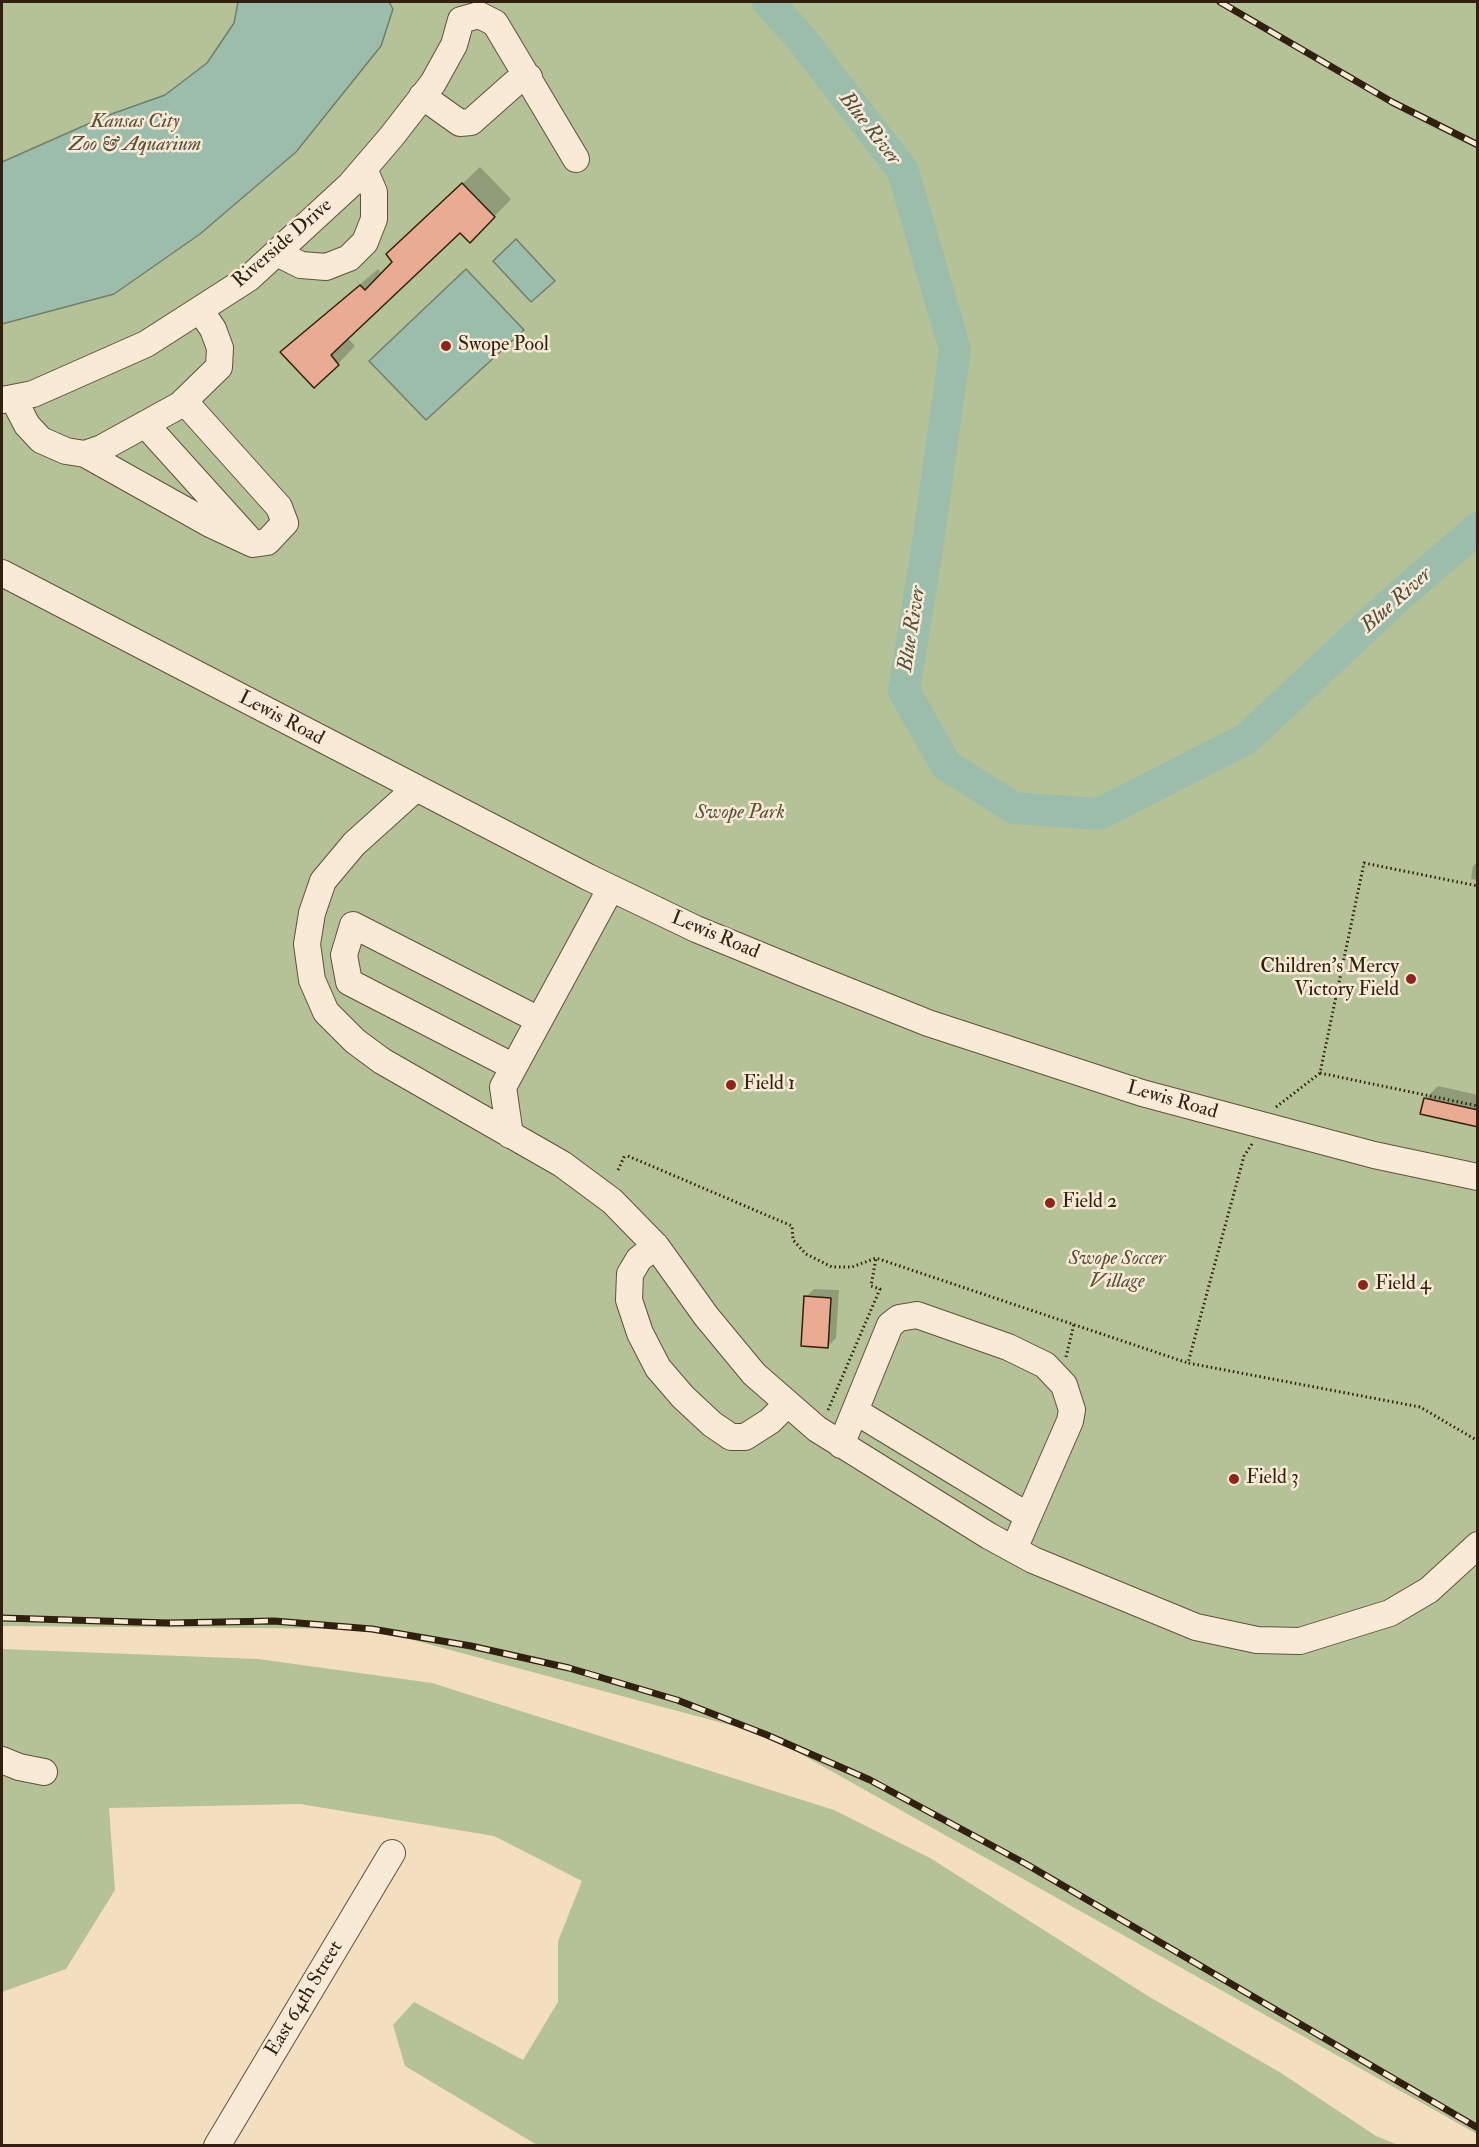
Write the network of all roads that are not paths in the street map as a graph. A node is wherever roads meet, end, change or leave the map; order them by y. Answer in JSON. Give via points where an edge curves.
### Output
{"nodes":[{"id":1,"x":529,"y":77,"type":"junction"},
{"id":2,"x":422,"y":96,"type":"junction"},
{"id":3,"x":576,"y":159,"type":"dead end"},
{"id":4,"x":364,"y":169,"type":"junction"},
{"id":5,"x":277,"y":253,"type":"junction"},
{"id":6,"x":200,"y":310,"type":"junction"},
{"id":7,"x":7,"y":399,"type":"edge"},
{"id":8,"x":184,"y":401,"type":"junction"},
{"id":9,"x":145,"y":424,"type":"junction"},
{"id":10,"x":85,"y":454,"type":"junction"},
{"id":11,"x":253,"y":543,"type":"junction"},
{"id":12,"x":2,"y":573,"type":"edge"},
{"id":13,"x":416,"y":789,"type":"junction"},
{"id":14,"x":610,"y":888,"type":"junction"},
{"id":15,"x":539,"y":1020,"type":"junction"},
{"id":16,"x":509,"y":1077,"type":"junction"},
{"id":17,"x":510,"y":1135,"type":"junction"},
{"id":18,"x":1478,"y":1177,"type":"edge"},
{"id":19,"x":656,"y":1246,"type":"junction"},
{"id":20,"x":788,"y":1404,"type":"junction"},
{"id":21,"x":855,"y":1411,"type":"junction"},
{"id":22,"x":841,"y":1445,"type":"junction"},
{"id":23,"x":1028,"y":1516,"type":"junction"},
{"id":24,"x":1478,"y":1545,"type":"edge"},
{"id":25,"x":1014,"y":1549,"type":"junction"},
{"id":26,"x":2,"y":1760,"type":"edge"},
{"id":27,"x":44,"y":1772,"type":"dead end"},
{"id":28,"x":392,"y":1852,"type":"dead end"},
{"id":29,"x":217,"y":2145,"type":"edge"}],
"edges":[{"from":1,"to":2,"type":"street","via":[[515,83],[471,122],[460,123]]},
{"from":1,"to":2,"type":"street","name":"Riverside Drive","via":[[495,23],[479,15],[461,20],[454,45]]},
{"from":1,"to":3,"type":"street"},
{"from":2,"to":4,"type":"street","name":"Riverside Drive"},
{"from":4,"to":5,"type":"street","name":"Riverside Drive"},
{"from":4,"to":5,"type":"street","via":[[374,192],[374,219],[365,242],[349,258],[326,267],[301,266]]},
{"from":5,"to":6,"type":"street","name":"Riverside Drive","via":[[249,278]]},
{"from":6,"to":7,"type":"street","name":"Riverside Drive","via":[[146,344],[33,394]]},
{"from":6,"to":8,"type":"street","via":[[220,348],[219,367]]},
{"from":7,"to":10,"type":"street","via":[[41,440],[66,452]]},
{"from":8,"to":9,"type":"street"},
{"from":8,"to":11,"type":"street","via":[[279,507],[285,523],[267,542]]},
{"from":9,"to":10,"type":"street"},
{"from":9,"to":11,"type":"street"},
{"from":10,"to":11,"type":"street","via":[[167,501]]},
{"from":12,"to":13,"type":"street","name":"Lewis Road"},
{"from":13,"to":14,"type":"street","name":"Lewis Road"},
{"from":13,"to":17,"type":"street","via":[[354,844],[323,880],[307,944],[312,980],[327,1012],[355,1041],[382,1061]]},
{"from":14,"to":15,"type":"street"},
{"from":14,"to":18,"type":"street","name":"Lewis Road","via":[[696,928],[951,1030],[1142,1093],[1374,1155]]},
{"from":15,"to":16,"type":"street"},
{"from":15,"to":16,"type":"street","via":[[353,926],[344,955],[349,982]]},
{"from":16,"to":17,"type":"street"},
{"from":17,"to":19,"type":"street","via":[[562,1164],[612,1201]]},
{"from":19,"to":20,"type":"street","via":[[754,1374]]},
{"from":19,"to":20,"type":"street","via":[[639,1259],[630,1274],[629,1299],[640,1333],[658,1368],[682,1397],[731,1437],[745,1437]]},
{"from":20,"to":22,"type":"street"},
{"from":21,"to":22,"type":"street"},
{"from":21,"to":23,"type":"street"},
{"from":21,"to":23,"type":"street","via":[[890,1325],[908,1315],[917,1314],[1045,1365],[1064,1385],[1071,1410],[1064,1440]]},
{"from":22,"to":25,"type":"street"},
{"from":23,"to":25,"type":"street"},
{"from":24,"to":25,"type":"street","via":[[1429,1590],[1390,1613],[1300,1641],[1257,1640],[1196,1627]]},
{"from":26,"to":27,"type":"street"},
{"from":28,"to":29,"type":"street","name":"East 64th Street"}]}
